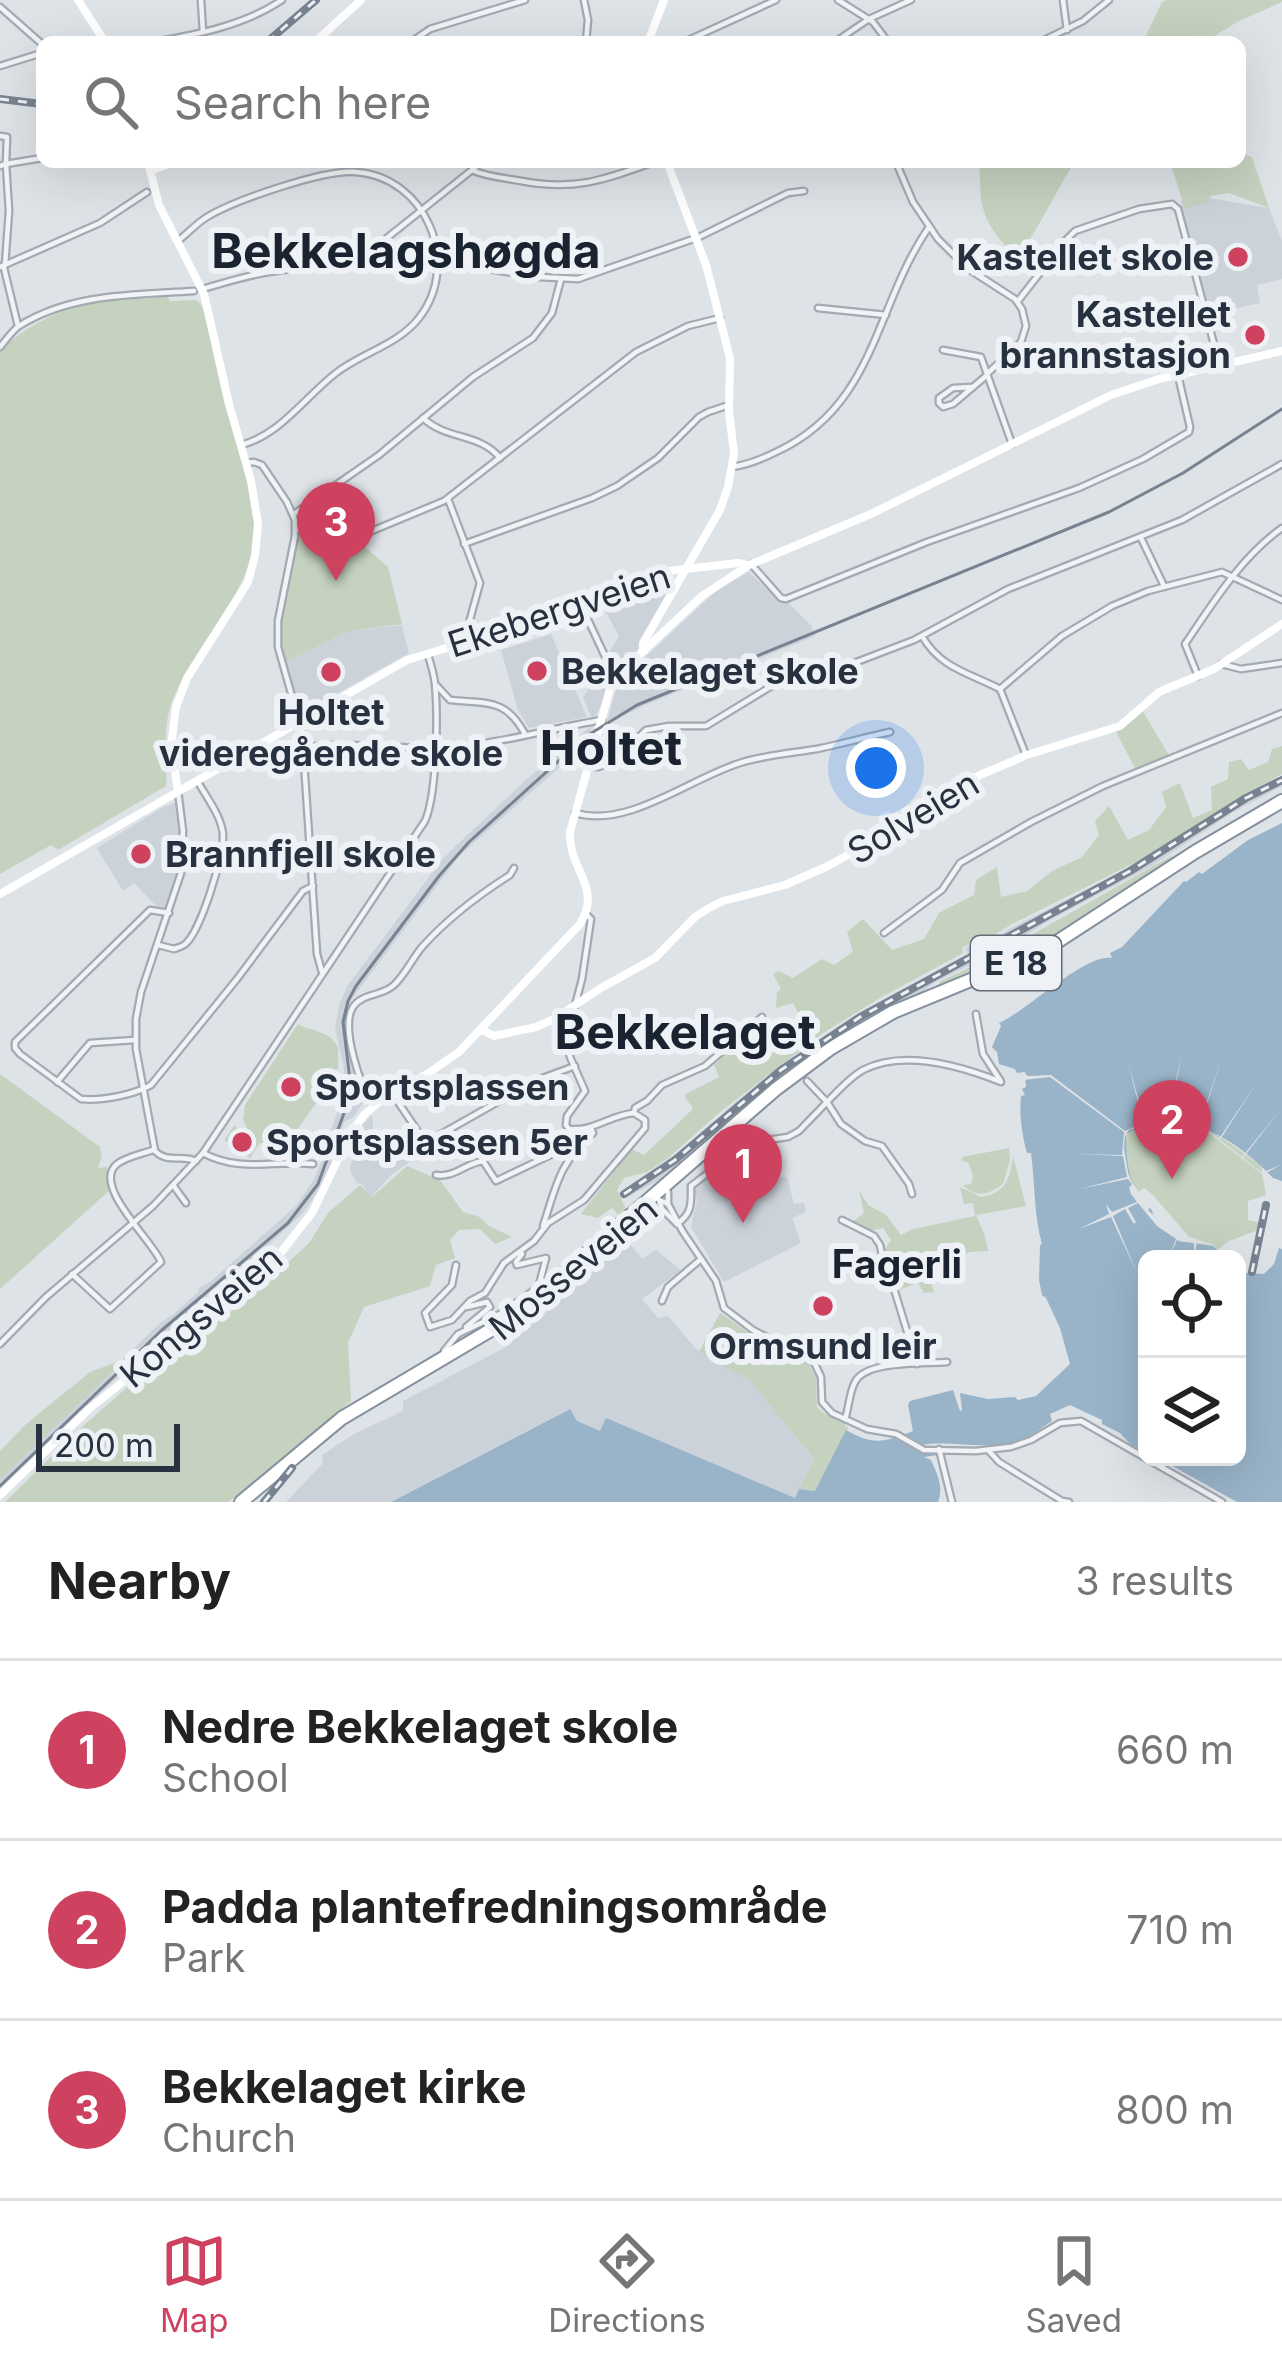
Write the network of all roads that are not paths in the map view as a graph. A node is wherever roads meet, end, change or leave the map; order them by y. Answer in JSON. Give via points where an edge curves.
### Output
{"nodes":[{"id":1,"x":78,"y":0,"type":"edge"},
{"id":2,"x":201,"y":0,"type":"edge"},
{"id":3,"x":282,"y":0,"type":"edge"},
{"id":4,"x":361,"y":0,"type":"edge"},
{"id":5,"x":525,"y":0,"type":"edge"},
{"id":6,"x":584,"y":0,"type":"edge"},
{"id":7,"x":664,"y":0,"type":"edge"},
{"id":8,"x":776,"y":0,"type":"edge"},
{"id":9,"x":838,"y":0,"type":"edge"},
{"id":10,"x":911,"y":0,"type":"edge"},
{"id":11,"x":1063,"y":0,"type":"edge"},
{"id":12,"x":1109,"y":0,"type":"edge"},
{"id":13,"x":0,"y":8,"type":"edge"},
{"id":14,"x":869,"y":19,"type":"junction"},
{"id":15,"x":327,"y":30,"type":"junction"},
{"id":16,"x":1067,"y":30,"type":"junction"},
{"id":17,"x":203,"y":32,"type":"junction"},
{"id":18,"x":101,"y":36,"type":"edge"},
{"id":19,"x":184,"y":36,"type":"edge"},
{"id":20,"x":321,"y":36,"type":"edge"},
{"id":21,"x":326,"y":36,"type":"edge"},
{"id":22,"x":420,"y":36,"type":"edge"},
{"id":23,"x":587,"y":36,"type":"edge"},
{"id":24,"x":650,"y":36,"type":"edge"},
{"id":25,"x":697,"y":36,"type":"edge"},
{"id":26,"x":844,"y":36,"type":"edge"},
{"id":27,"x":883,"y":36,"type":"edge"},
{"id":28,"x":1054,"y":36,"type":"edge"},
{"id":29,"x":36,"y":39,"type":"edge"},
{"id":30,"x":36,"y":55,"type":"edge"},
{"id":31,"x":0,"y":66,"type":"edge"},
{"id":32,"x":0,"y":136,"type":"edge"},
{"id":33,"x":36,"y":159,"type":"edge"},
{"id":34,"x":3,"y":165,"type":"edge"},
{"id":35,"x":150,"y":168,"type":"edge"},
{"id":36,"x":474,"y":168,"type":"edge"},
{"id":37,"x":632,"y":168,"type":"edge"},
{"id":38,"x":669,"y":168,"type":"edge"},
{"id":39,"x":898,"y":168,"type":"edge"},
{"id":40,"x":472,"y":170,"type":"junction"},
{"id":41,"x":804,"y":191,"type":"dead end"},
{"id":42,"x":147,"y":192,"type":"dead end"},
{"id":43,"x":422,"y":211,"type":"junction"},
{"id":44,"x":929,"y":226,"type":"junction"},
{"id":45,"x":696,"y":238,"type":"junction"},
{"id":46,"x":179,"y":240,"type":"junction"},
{"id":47,"x":439,"y":261,"type":"junction"},
{"id":48,"x":3,"y":266,"type":"edge"},
{"id":49,"x":561,"y":279,"type":"junction"},
{"id":50,"x":198,"y":290,"type":"junction"},
{"id":51,"x":1018,"y":301,"type":"junction"},
{"id":52,"x":818,"y":308,"type":"dead end"},
{"id":53,"x":886,"y":315,"type":"junction"},
{"id":54,"x":720,"y":318,"type":"junction"},
{"id":55,"x":18,"y":326,"type":"junction"},
{"id":56,"x":0,"y":347,"type":"edge"},
{"id":57,"x":943,"y":350,"type":"dead end"},
{"id":58,"x":1282,"y":351,"type":"edge"},
{"id":59,"x":1219,"y":365,"type":"junction"},
{"id":60,"x":988,"y":374,"type":"junction"},
{"id":61,"x":1178,"y":375,"type":"junction"},
{"id":62,"x":972,"y":387,"type":"junction"},
{"id":63,"x":729,"y":405,"type":"junction"},
{"id":64,"x":423,"y":418,"type":"junction"},
{"id":65,"x":1012,"y":444,"type":"junction"},
{"id":66,"x":241,"y":446,"type":"junction"},
{"id":67,"x":500,"y":458,"type":"junction"},
{"id":68,"x":246,"y":463,"type":"junction"},
{"id":69,"x":1282,"y":464,"type":"edge"},
{"id":70,"x":732,"y":467,"type":"junction"},
{"id":71,"x":448,"y":498,"type":"junction"},
{"id":72,"x":294,"y":514,"type":"junction"},
{"id":73,"x":1282,"y":528,"type":"edge"},
{"id":74,"x":296,"y":529,"type":"junction"},
{"id":75,"x":1141,"y":538,"type":"junction"},
{"id":76,"x":464,"y":544,"type":"junction"},
{"id":77,"x":750,"y":565,"type":"junction"},
{"id":78,"x":684,"y":570,"type":"junction"},
{"id":79,"x":1233,"y":576,"type":"junction"},
{"id":80,"x":1164,"y":586,"type":"junction"},
{"id":81,"x":1282,"y":600,"type":"edge"},
{"id":82,"x":582,"y":607,"type":"dead end"},
{"id":83,"x":1282,"y":624,"type":"edge"},
{"id":84,"x":922,"y":636,"type":"junction"},
{"id":85,"x":464,"y":641,"type":"junction"},
{"id":86,"x":644,"y":651,"type":"junction"},
{"id":87,"x":427,"y":653,"type":"junction"},
{"id":88,"x":1282,"y":663,"type":"edge"},
{"id":89,"x":1221,"y":664,"type":"junction"},
{"id":90,"x":617,"y":676,"type":"junction"},
{"id":91,"x":1198,"y":676,"type":"junction"},
{"id":92,"x":435,"y":685,"type":"junction"},
{"id":93,"x":1000,"y":689,"type":"junction"},
{"id":94,"x":1282,"y":713,"type":"edge"},
{"id":95,"x":300,"y":720,"type":"junction"},
{"id":96,"x":602,"y":720,"type":"junction"},
{"id":97,"x":890,"y":732,"type":"dead end"},
{"id":98,"x":525,"y":734,"type":"junction"},
{"id":99,"x":304,"y":747,"type":"junction"},
{"id":100,"x":434,"y":748,"type":"junction"},
{"id":101,"x":1027,"y":754,"type":"junction"},
{"id":102,"x":588,"y":766,"type":"junction"},
{"id":103,"x":196,"y":780,"type":"junction"},
{"id":104,"x":178,"y":790,"type":"junction"},
{"id":105,"x":1282,"y":804,"type":"edge"},
{"id":106,"x":574,"y":814,"type":"junction"},
{"id":107,"x":514,"y":868,"type":"dead end"},
{"id":108,"x":313,"y":886,"type":"junction"},
{"id":109,"x":0,"y":895,"type":"edge"},
{"id":110,"x":170,"y":913,"type":"junction"},
{"id":111,"x":586,"y":914,"type":"junction"},
{"id":112,"x":884,"y":933,"type":"dead end"},
{"id":113,"x":158,"y":944,"type":"junction"},
{"id":114,"x":323,"y":974,"type":"junction"},
{"id":115,"x":577,"y":1004,"type":"junction"},
{"id":116,"x":976,"y":1014,"type":"dead end"},
{"id":117,"x":762,"y":1017,"type":"dead end"},
{"id":118,"x":482,"y":1030,"type":"junction"},
{"id":119,"x":135,"y":1040,"type":"junction"},
{"id":120,"x":844,"y":1041,"type":"junction"},
{"id":121,"x":575,"y":1066,"type":"junction"},
{"id":122,"x":804,"y":1079,"type":"junction"},
{"id":123,"x":57,"y":1082,"type":"junction"},
{"id":124,"x":144,"y":1090,"type":"junction"},
{"id":125,"x":398,"y":1102,"type":"dead end"},
{"id":126,"x":827,"y":1102,"type":"junction"},
{"id":127,"x":373,"y":1106,"type":"junction"},
{"id":128,"x":634,"y":1113,"type":"junction"},
{"id":129,"x":591,"y":1128,"type":"junction"},
{"id":130,"x":738,"y":1140,"type":"dead end"},
{"id":131,"x":576,"y":1148,"type":"junction"},
{"id":132,"x":154,"y":1149,"type":"junction"},
{"id":133,"x":716,"y":1150,"type":"junction"},
{"id":134,"x":203,"y":1153,"type":"junction"},
{"id":135,"x":196,"y":1161,"type":"junction"},
{"id":136,"x":313,"y":1164,"type":"dead end"},
{"id":137,"x":436,"y":1175,"type":"dead end"},
{"id":138,"x":173,"y":1186,"type":"junction"},
{"id":139,"x":667,"y":1194,"type":"junction"},
{"id":140,"x":912,"y":1194,"type":"dead end"},
{"id":141,"x":186,"y":1203,"type":"dead end"},
{"id":142,"x":636,"y":1219,"type":"junction"},
{"id":143,"x":842,"y":1220,"type":"dead end"},
{"id":144,"x":134,"y":1222,"type":"junction"},
{"id":145,"x":677,"y":1223,"type":"junction"},
{"id":146,"x":619,"y":1227,"type":"junction"},
{"id":147,"x":542,"y":1230,"type":"junction"},
{"id":148,"x":535,"y":1241,"type":"junction"},
{"id":149,"x":701,"y":1259,"type":"junction"},
{"id":150,"x":456,"y":1265,"type":"dead end"},
{"id":151,"x":571,"y":1265,"type":"junction"},
{"id":152,"x":72,"y":1274,"type":"junction"},
{"id":153,"x":537,"y":1288,"type":"junction"},
{"id":154,"x":662,"y":1301,"type":"dead end"},
{"id":155,"x":467,"y":1306,"type":"junction"},
{"id":156,"x":463,"y":1331,"type":"junction"},
{"id":157,"x":0,"y":1344,"type":"edge"},
{"id":158,"x":947,"y":1363,"type":"dead end"},
{"id":159,"x":432,"y":1364,"type":"junction"},
{"id":160,"x":917,"y":1364,"type":"junction"},
{"id":161,"x":400,"y":1383,"type":"junction"},
{"id":162,"x":845,"y":1419,"type":"junction"},
{"id":163,"x":940,"y":1449,"type":"junction"},
{"id":164,"x":988,"y":1450,"type":"junction"},
{"id":165,"x":0,"y":1495,"type":"edge"},
{"id":166,"x":241,"y":1502,"type":"edge"},
{"id":167,"x":952,"y":1502,"type":"edge"},
{"id":168,"x":1065,"y":1502,"type":"edge"},
{"id":169,"x":1222,"y":1502,"type":"edge"}],
"edges":[{"from":1,"to":18,"type":"street"},
{"from":2,"to":17,"type":"street"},
{"from":3,"to":17,"type":"street"},
{"from":4,"to":15,"type":"street"},
{"from":5,"to":22,"type":"street"},
{"from":6,"to":23,"type":"street"},
{"from":7,"to":24,"type":"street"},
{"from":8,"to":25,"type":"street"},
{"from":9,"to":14,"type":"street"},
{"from":10,"to":14,"type":"street"},
{"from":11,"to":16,"type":"street"},
{"from":12,"to":16,"type":"street"},
{"from":13,"to":29,"type":"street"},
{"from":14,"to":26,"type":"street"},
{"from":14,"to":27,"type":"street"},
{"from":15,"to":20,"type":"street"},
{"from":15,"to":21,"type":"street"},
{"from":16,"to":28,"type":"street"},
{"from":17,"to":19,"type":"street"},
{"from":30,"to":31,"type":"street"},
{"from":32,"to":34,"type":"street","via":[[8,139]]},
{"from":33,"to":34,"type":"street"},
{"from":34,"to":48,"type":"street"},
{"from":35,"to":46,"type":"street"},
{"from":36,"to":40,"type":"street"},
{"from":37,"to":40,"type":"street","via":[[576,186]]},
{"from":38,"to":45,"type":"street"},
{"from":39,"to":44,"type":"street"},
{"from":40,"to":43,"type":"street"},
{"from":41,"to":45,"type":"street"},
{"from":42,"to":48,"type":"street","via":[[92,228]]},
{"from":43,"to":46,"type":"street","via":[[393,183],[341,172],[221,209]]},
{"from":43,"to":47,"type":"street"},
{"from":43,"to":50,"type":"street","via":[[345,264]]},
{"from":44,"to":51,"type":"street","via":[[967,268]]},
{"from":44,"to":53,"type":"street"},
{"from":45,"to":49,"type":"street"},
{"from":45,"to":54,"type":"street"},
{"from":46,"to":50,"type":"street"},
{"from":47,"to":49,"type":"street"},
{"from":47,"to":66,"type":"street","via":[[430,299],[410,328]]},
{"from":48,"to":55,"type":"street"},
{"from":49,"to":64,"type":"street","via":[[552,314],[533,338]]},
{"from":50,"to":55,"type":"street","via":[[92,299]]},
{"from":50,"to":66,"type":"street"},
{"from":51,"to":59,"type":"street","via":[[1076,230],[1172,203]]},
{"from":51,"to":60,"type":"street","via":[[1023,338]]},
{"from":52,"to":53,"type":"street"},
{"from":53,"to":70,"type":"street","via":[[831,415],[785,448]]},
{"from":54,"to":63,"type":"street"},
{"from":54,"to":67,"type":"street","via":[[636,352]]},
{"from":55,"to":56,"type":"street"},
{"from":57,"to":60,"type":"street","via":[[981,357]]},
{"from":58,"to":59,"type":"street","name":"Ekebergveien"},
{"from":59,"to":61,"type":"street","name":"Ekebergveien"},
{"from":60,"to":62,"type":"street"},
{"from":60,"to":65,"type":"street"},
{"from":61,"to":65,"type":"street","name":"Ekebergveien","via":[[1111,395]]},
{"from":61,"to":77,"type":"street","via":[[1189,432],[1108,476],[786,599]]},
{"from":62,"to":62,"type":"street","via":[[943,407],[938,400],[948,390]]},
{"from":63,"to":70,"type":"street"},
{"from":63,"to":76,"type":"street","via":[[699,417],[617,486]]},
{"from":64,"to":67,"type":"street"},
{"from":64,"to":72,"type":"street"},
{"from":65,"to":77,"type":"street","name":"Ekebergveien"},
{"from":66,"to":68,"type":"street"},
{"from":67,"to":71,"type":"street"},
{"from":68,"to":72,"type":"street","via":[[262,465]]},
{"from":68,"to":104,"type":"street","via":[[257,518],[254,563],[178,699],[171,747]]},
{"from":69,"to":75,"type":"street"},
{"from":70,"to":78,"type":"street","via":[[720,510]]},
{"from":71,"to":74,"type":"street","via":[[362,535]]},
{"from":71,"to":76,"type":"street"},
{"from":72,"to":74,"type":"street"},
{"from":73,"to":79,"type":"street"},
{"from":74,"to":95,"type":"street","via":[[278,635]]},
{"from":75,"to":80,"type":"street"},
{"from":75,"to":84,"type":"street","via":[[1008,589]]},
{"from":76,"to":85,"type":"street","via":[[480,583]]},
{"from":77,"to":78,"type":"street","name":"Ekebergveien"},
{"from":77,"to":86,"type":"street"},
{"from":78,"to":85,"type":"street","name":"Ekebergveien","via":[[618,584],[545,618]]},
{"from":78,"to":86,"type":"street"},
{"from":79,"to":80,"type":"street","via":[[1211,573]]},
{"from":79,"to":81,"type":"street"},
{"from":79,"to":91,"type":"street","via":[[1185,644]]},
{"from":80,"to":93,"type":"street","via":[[1081,623]]},
{"from":82,"to":90,"type":"street"},
{"from":83,"to":89,"type":"street","name":"Solveien"},
{"from":84,"to":93,"type":"street","via":[[953,669]]},
{"from":84,"to":102,"type":"street","via":[[770,687],[706,726],[646,730],[612,763]]},
{"from":85,"to":87,"type":"street","name":"Ekebergveien"},
{"from":86,"to":90,"type":"street"},
{"from":87,"to":92,"type":"street"},
{"from":87,"to":95,"type":"street","name":"Ekebergveien"},
{"from":88,"to":89,"type":"street"},
{"from":89,"to":91,"type":"street","name":"Solveien"},
{"from":90,"to":96,"type":"street"},
{"from":91,"to":101,"type":"street","name":"Solveien","via":[[1159,692],[1120,726]]},
{"from":92,"to":98,"type":"street","via":[[450,700],[499,706]]},
{"from":92,"to":100,"type":"street"},
{"from":93,"to":101,"type":"street"},
{"from":94,"to":112,"type":"street","via":[[1031,822],[960,863],[941,890]]},
{"from":95,"to":99,"type":"street"},
{"from":95,"to":103,"type":"street","name":"Ekebergveien"},
{"from":96,"to":98,"type":"street"},
{"from":96,"to":102,"type":"street"},
{"from":97,"to":106,"type":"street","via":[[746,761],[629,812]]},
{"from":98,"to":100,"type":"street"},
{"from":99,"to":100,"type":"street"},
{"from":99,"to":108,"type":"street"},
{"from":100,"to":114,"type":"street","via":[[427,817]]},
{"from":101,"to":115,"type":"street","name":"Solveien","via":[[938,793],[828,866],[710,908],[655,958]]},
{"from":102,"to":106,"type":"street"},
{"from":103,"to":104,"type":"street","name":"Ekebergveien"},
{"from":103,"to":113,"type":"street","via":[[222,828],[218,866],[187,943]]},
{"from":104,"to":109,"type":"street","name":"Ekebergveien"},
{"from":104,"to":110,"type":"street","via":[[183,852]]},
{"from":105,"to":120,"type":"highway","name":"Mosseveien","number":"E 18","via":[[1046,949],[893,1012]]},
{"from":106,"to":111,"type":"street","via":[[570,844],[589,892]]},
{"from":107,"to":127,"type":"street","via":[[449,919],[394,986],[352,1009],[349,1039]]},
{"from":108,"to":114,"type":"street"},
{"from":108,"to":124,"type":"street"},
{"from":110,"to":113,"type":"street"},
{"from":110,"to":123,"type":"street","via":[[151,910],[16,1040],[20,1054]]},
{"from":111,"to":115,"type":"street","via":[[590,935]]},
{"from":111,"to":118,"type":"street","name":"Kongsveien"},
{"from":113,"to":119,"type":"street"},
{"from":114,"to":134,"type":"street"},
{"from":115,"to":118,"type":"street","name":"Solveien","via":[[536,1027],[494,1036]]},
{"from":115,"to":121,"type":"street","via":[[566,1040]]},
{"from":116,"to":126,"type":"street","via":[[983,1054],[1001,1082],[949,1065],[883,1063],[855,1075]]},
{"from":117,"to":128,"type":"street"},
{"from":118,"to":127,"type":"street","name":"Kongsveien"},
{"from":119,"to":123,"type":"street","via":[[90,1043]]},
{"from":119,"to":124,"type":"street"},
{"from":120,"to":122,"type":"highway","name":"Mosseveien","number":"E 18"},
{"from":120,"to":139,"type":"highway","name":"Mosseveien","number":"E 18","via":[[790,1077]]},
{"from":121,"to":125,"type":"street","via":[[434,1138],[421,1136]]},
{"from":121,"to":129,"type":"street","via":[[585,1091],[566,1125]]},
{"from":122,"to":126,"type":"street"},
{"from":122,"to":133,"type":"highway","name":"Mosseveien","number":"E 18"},
{"from":123,"to":124,"type":"street","via":[[85,1100]]},
{"from":124,"to":132,"type":"street"},
{"from":126,"to":140,"type":"street","via":[[841,1124],[882,1146]]},
{"from":126,"to":145,"type":"street","via":[[794,1135],[751,1141],[727,1156],[691,1186],[688,1214]]},
{"from":127,"to":165,"type":"street","name":"Kongsveien","via":[[279,1256],[81,1416]]},
{"from":128,"to":129,"type":"street"},
{"from":128,"to":147,"type":"street","via":[[644,1131],[584,1200]]},
{"from":129,"to":131,"type":"street"},
{"from":130,"to":133,"type":"highway"},
{"from":131,"to":137,"type":"street","via":[[496,1181],[483,1161]]},
{"from":131,"to":147,"type":"street","via":[[552,1190]]},
{"from":132,"to":135,"type":"street"},
{"from":132,"to":144,"type":"street","via":[[110,1172],[111,1190]]},
{"from":133,"to":139,"type":"highway","name":"Mosseveien","number":"E 18"},
{"from":134,"to":135,"type":"street"},
{"from":134,"to":136,"type":"street","via":[[262,1166]]},
{"from":135,"to":138,"type":"street"},
{"from":138,"to":141,"type":"street"},
{"from":138,"to":144,"type":"street"},
{"from":139,"to":142,"type":"highway","name":"Mosseveien","number":"E 18"},
{"from":139,"to":145,"type":"street","via":[[662,1209]]},
{"from":139,"to":146,"type":"highway","name":"Mosseveien","number":"E 18"},
{"from":142,"to":146,"type":"highway","number":"E 18"},
{"from":142,"to":161,"type":"highway","name":"Mosseveien","number":"E 18","via":[[519,1317]]},
{"from":143,"to":160,"type":"street","via":[[880,1245]]},
{"from":144,"to":152,"type":"street"},
{"from":144,"to":152,"type":"street","via":[[161,1262],[110,1309]]},
{"from":145,"to":149,"type":"street"},
{"from":146,"to":151,"type":"highway","name":"Mosseveien","number":"E 18"},
{"from":147,"to":148,"type":"street"},
{"from":148,"to":153,"type":"street","via":[[516,1264],[546,1258]]},
{"from":148,"to":155,"type":"street"},
{"from":149,"to":154,"type":"street"},
{"from":149,"to":162,"type":"street","via":[[724,1308],[812,1360],[824,1406]]},
{"from":150,"to":155,"type":"street","via":[[450,1287],[426,1311],[427,1324],[448,1323]]},
{"from":151,"to":153,"type":"street","name":"Mosseveien"},
{"from":151,"to":159,"type":"highway","name":"Mosseveien","number":"E 18","via":[[516,1313]]},
{"from":152,"to":157,"type":"street"},
{"from":153,"to":156,"type":"street","name":"Mosseveien"},
{"from":155,"to":156,"type":"street","via":[[487,1302],[490,1309]]},
{"from":156,"to":159,"type":"street","name":"Mosseveien"},
{"from":158,"to":160,"type":"street"},
{"from":159,"to":161,"type":"highway","name":"Mosseveien","number":"E 18"},
{"from":160,"to":162,"type":"street","via":[[860,1375]]},
{"from":161,"to":166,"type":"highway","name":"Mosseveien","number":"E 18","via":[[328,1428]]},
{"from":162,"to":163,"type":"street","via":[[920,1449]]},
{"from":163,"to":164,"type":"street"},
{"from":163,"to":167,"type":"street"},
{"from":164,"to":168,"type":"street"},
{"from":164,"to":169,"type":"street","via":[[1081,1420]]}]}
